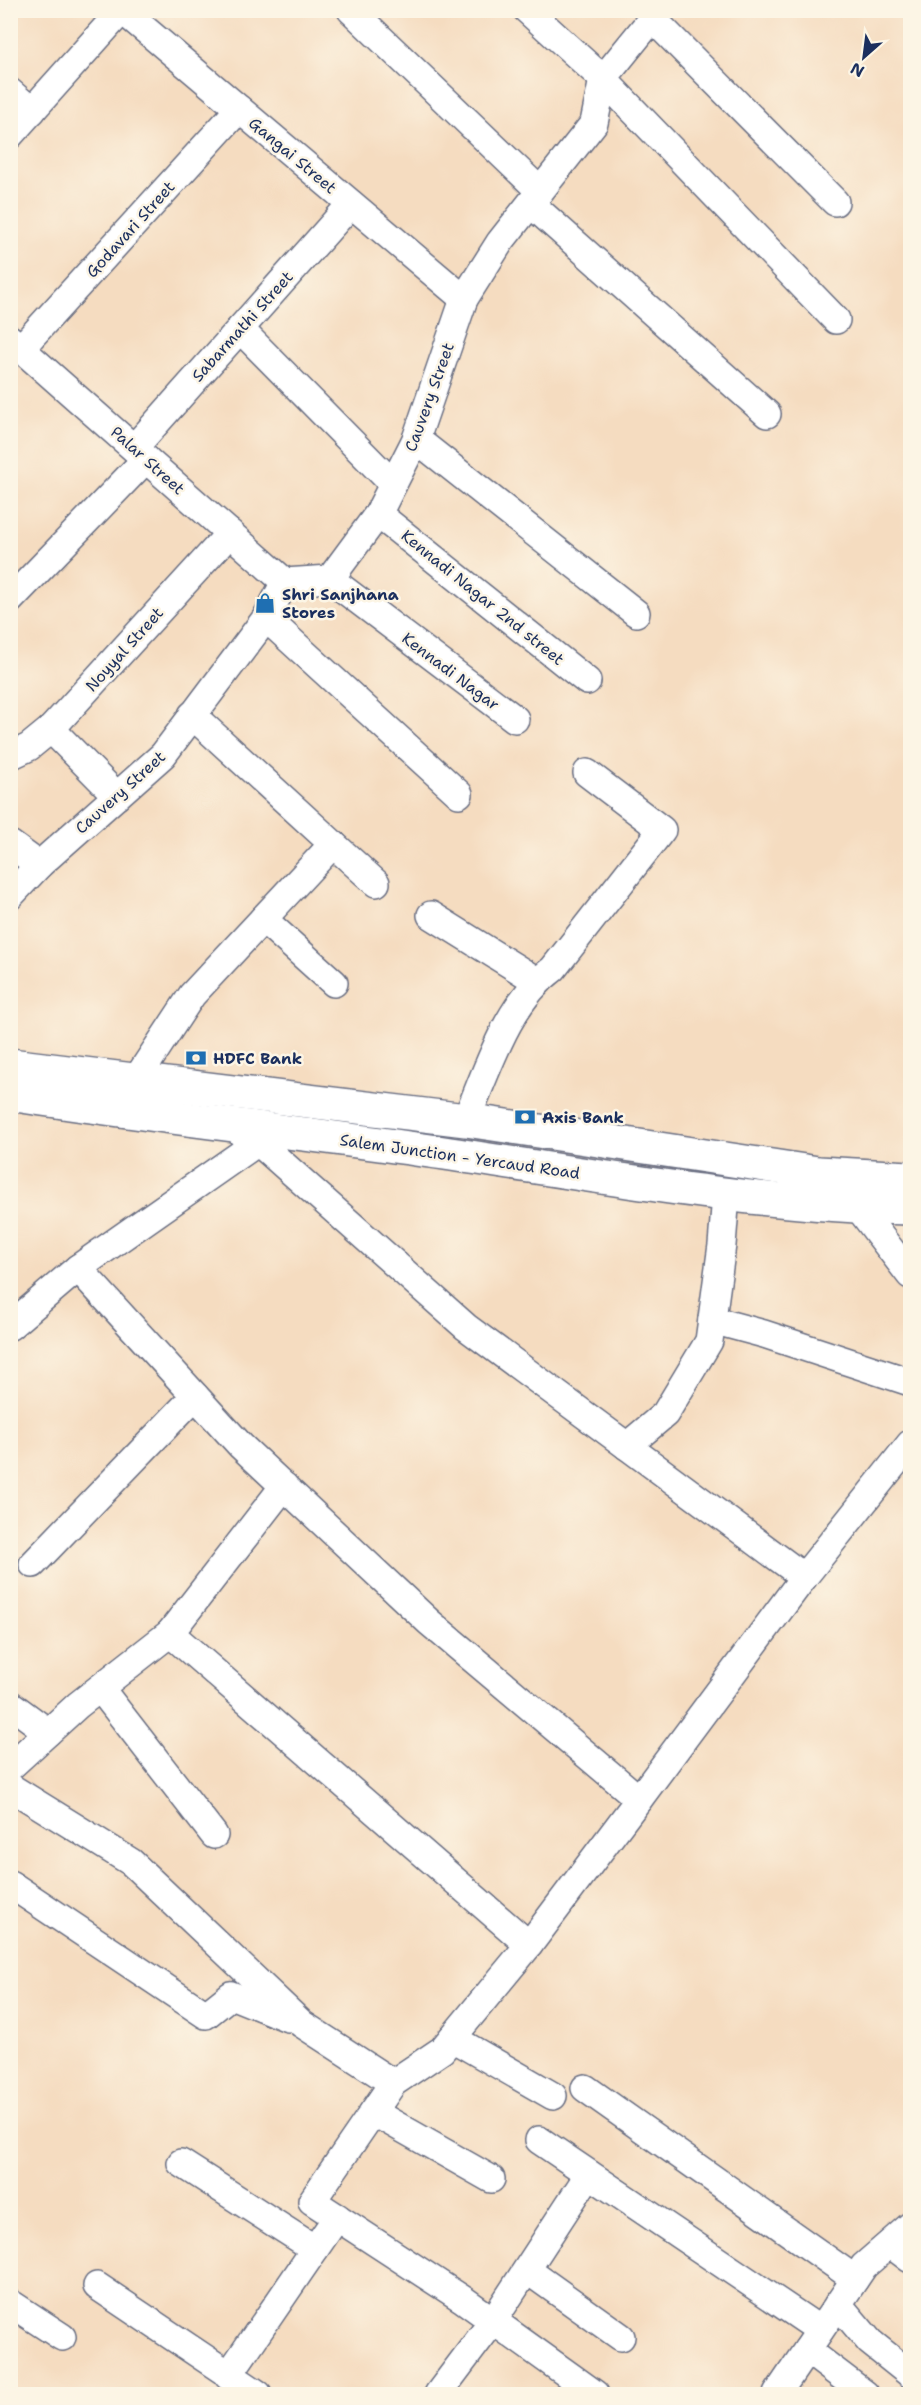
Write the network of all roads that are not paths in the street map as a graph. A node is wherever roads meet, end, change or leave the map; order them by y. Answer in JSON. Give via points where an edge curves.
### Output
{"nodes":[{"id":1,"x":122,"y":10,"type":"edge"},
{"id":2,"x":351,"y":10,"type":"edge"},
{"id":3,"x":527,"y":10,"type":"edge"},
{"id":4,"x":656,"y":14,"type":"edge"},
{"id":5,"x":603,"y":79,"type":"junction"},
{"id":6,"x":10,"y":92,"type":"edge"},
{"id":7,"x":239,"y":109,"type":"junction"},
{"id":8,"x":32,"y":111,"type":"junction"},
{"id":9,"x":10,"y":135,"type":"edge"},
{"id":10,"x":536,"y":198,"type":"junction"},
{"id":11,"x":835,"y":202,"type":"dead end"},
{"id":12,"x":351,"y":204,"type":"junction"},
{"id":13,"x":464,"y":299,"type":"junction"},
{"id":14,"x":836,"y":320,"type":"dead end"},
{"id":15,"x":240,"y":329,"type":"junction"},
{"id":16,"x":16,"y":343,"type":"edge"},
{"id":17,"x":767,"y":414,"type":"dead end"},
{"id":18,"x":416,"y":439,"type":"junction"},
{"id":19,"x":140,"y":453,"type":"junction"},
{"id":20,"x":393,"y":484,"type":"junction"},
{"id":21,"x":378,"y":513,"type":"junction"},
{"id":22,"x":230,"y":533,"type":"junction"},
{"id":23,"x":330,"y":579,"type":"junction"},
{"id":24,"x":285,"y":582,"type":"junction"},
{"id":25,"x":10,"y":600,"type":"edge"},
{"id":26,"x":636,"y":613,"type":"dead end"},
{"id":27,"x":266,"y":618,"type":"junction"},
{"id":28,"x":587,"y":681,"type":"dead end"},
{"id":29,"x":192,"y":715,"type":"junction"},
{"id":30,"x":515,"y":719,"type":"dead end"},
{"id":31,"x":51,"y":729,"type":"junction"},
{"id":32,"x":10,"y":756,"type":"edge"},
{"id":33,"x":587,"y":773,"type":"dead end"},
{"id":34,"x":459,"y":794,"type":"dead end"},
{"id":35,"x":117,"y":796,"type":"junction"},
{"id":36,"x":10,"y":844,"type":"edge"},
{"id":37,"x":333,"y":844,"type":"junction"},
{"id":38,"x":39,"y":865,"type":"junction"},
{"id":39,"x":376,"y":883,"type":"dead end"},
{"id":40,"x":10,"y":896,"type":"edge"},
{"id":41,"x":431,"y":915,"type":"dead end"},
{"id":42,"x":263,"y":919,"type":"junction"},
{"id":43,"x":537,"y":981,"type":"junction"},
{"id":44,"x":334,"y":983,"type":"dead end"},
{"id":45,"x":10,"y":1065,"type":"edge"},
{"id":46,"x":136,"y":1080,"type":"junction"},
{"id":47,"x":237,"y":1092,"type":"junction"},
{"id":48,"x":10,"y":1094,"type":"edge"},
{"id":49,"x":466,"y":1120,"type":"junction"},
{"id":50,"x":237,"y":1130,"type":"junction"},
{"id":51,"x":862,"y":1175,"type":"junction"},
{"id":52,"x":910,"y":1178,"type":"edge"},
{"id":53,"x":726,"y":1195,"type":"junction"},
{"id":54,"x":858,"y":1207,"type":"junction"},
{"id":55,"x":910,"y":1208,"type":"edge"},
{"id":56,"x":78,"y":1268,"type":"junction"},
{"id":57,"x":910,"y":1275,"type":"edge"},
{"id":58,"x":711,"y":1320,"type":"junction"},
{"id":59,"x":10,"y":1326,"type":"edge"},
{"id":60,"x":910,"y":1382,"type":"edge"},
{"id":61,"x":195,"y":1396,"type":"junction"},
{"id":62,"x":910,"y":1444,"type":"edge"},
{"id":63,"x":627,"y":1446,"type":"junction"},
{"id":64,"x":284,"y":1486,"type":"junction"},
{"id":65,"x":33,"y":1564,"type":"dead end"},
{"id":66,"x":804,"y":1577,"type":"junction"},
{"id":67,"x":170,"y":1633,"type":"junction"},
{"id":68,"x":100,"y":1688,"type":"junction"},
{"id":69,"x":10,"y":1704,"type":"edge"},
{"id":70,"x":48,"y":1732,"type":"junction"},
{"id":71,"x":10,"y":1767,"type":"edge"},
{"id":72,"x":10,"y":1787,"type":"edge"},
{"id":73,"x":639,"y":1799,"type":"junction"},
{"id":74,"x":214,"y":1835,"type":"dead end"},
{"id":75,"x":10,"y":1884,"type":"edge"},
{"id":76,"x":529,"y":1945,"type":"junction"},
{"id":77,"x":302,"y":2024,"type":"junction"},
{"id":78,"x":452,"y":2038,"type":"junction"},
{"id":79,"x":393,"y":2083,"type":"junction"},
{"id":80,"x":585,"y":2088,"type":"dead end"},
{"id":81,"x":553,"y":2096,"type":"dead end"},
{"id":82,"x":373,"y":2112,"type":"junction"},
{"id":83,"x":539,"y":2140,"type":"dead end"},
{"id":84,"x":181,"y":2163,"type":"dead end"},
{"id":85,"x":589,"y":2174,"type":"junction"},
{"id":86,"x":491,"y":2179,"type":"dead end"},
{"id":87,"x":337,"y":2217,"type":"junction"},
{"id":88,"x":910,"y":2226,"type":"edge"},
{"id":89,"x":315,"y":2249,"type":"junction"},
{"id":90,"x":900,"y":2251,"type":"edge"},
{"id":91,"x":527,"y":2270,"type":"junction"},
{"id":92,"x":855,"y":2279,"type":"junction"},
{"id":93,"x":97,"y":2286,"type":"dead end"},
{"id":94,"x":10,"y":2303,"type":"edge"},
{"id":95,"x":838,"y":2304,"type":"junction"},
{"id":96,"x":493,"y":2321,"type":"junction"},
{"id":97,"x":62,"y":2337,"type":"dead end"},
{"id":98,"x":621,"y":2337,"type":"dead end"},
{"id":99,"x":813,"y":2340,"type":"junction"},
{"id":100,"x":910,"y":2374,"type":"edge"},
{"id":101,"x":228,"y":2376,"type":"junction"},
{"id":102,"x":258,"y":2394,"type":"edge"},
{"id":103,"x":438,"y":2394,"type":"edge"},
{"id":104,"x":595,"y":2394,"type":"edge"},
{"id":105,"x":779,"y":2394,"type":"edge"},
{"id":106,"x":865,"y":2394,"type":"edge"}],
"edges":[{"from":1,"to":7,"type":"street","name":"Gangai Street"},
{"from":1,"to":8,"type":"street"},
{"from":2,"to":10,"type":"street"},
{"from":3,"to":5,"type":"street"},
{"from":4,"to":5,"type":"street","name":"Cauvery Street"},
{"from":4,"to":11,"type":"street"},
{"from":5,"to":10,"type":"street","name":"Cauvery Street","via":[[594,123]]},
{"from":5,"to":14,"type":"street"},
{"from":6,"to":8,"type":"street"},
{"from":7,"to":12,"type":"street","name":"Gangai Street"},
{"from":7,"to":16,"type":"street","name":"Godavari Street"},
{"from":8,"to":9,"type":"street"},
{"from":10,"to":13,"type":"street","name":"Cauvery Street","via":[[500,242]]},
{"from":10,"to":17,"type":"street"},
{"from":12,"to":13,"type":"street","name":"Gangai Street"},
{"from":12,"to":15,"type":"street","name":"Sabarmathi Street"},
{"from":13,"to":18,"type":"street","name":"Cauvery Street"},
{"from":15,"to":19,"type":"street","name":"Sabarmathi Street"},
{"from":15,"to":20,"type":"street"},
{"from":16,"to":19,"type":"street","name":"Palar Street"},
{"from":18,"to":20,"type":"street","name":"Cauvery Street"},
{"from":18,"to":26,"type":"street"},
{"from":19,"to":22,"type":"street","name":"Palar Street"},
{"from":19,"to":25,"type":"street","name":"Sabarmathi Street"},
{"from":20,"to":21,"type":"street","name":"Cauvery Street"},
{"from":21,"to":23,"type":"street","name":"Cauvery Street"},
{"from":21,"to":28,"type":"street","name":"Kennadi Nagar 2nd street"},
{"from":22,"to":24,"type":"street","name":"Palar Street"},
{"from":22,"to":31,"type":"street","name":"Noyyal Street"},
{"from":23,"to":24,"type":"street"},
{"from":23,"to":30,"type":"street","name":"Kennadi Nagar"},
{"from":24,"to":27,"type":"street","name":"Cauvery Street"},
{"from":27,"to":29,"type":"street","name":"Cauvery Street"},
{"from":27,"to":34,"type":"street"},
{"from":29,"to":35,"type":"street","name":"Cauvery Street","via":[[163,755]]},
{"from":29,"to":37,"type":"street"},
{"from":31,"to":32,"type":"street","name":"Noyyal Street"},
{"from":31,"to":35,"type":"street"},
{"from":33,"to":43,"type":"street","via":[[662,830],[553,969]]},
{"from":35,"to":38,"type":"street","name":"Cauvery Street"},
{"from":36,"to":38,"type":"street"},
{"from":37,"to":39,"type":"street"},
{"from":37,"to":42,"type":"street"},
{"from":38,"to":40,"type":"street","name":"Cauvery Street"},
{"from":41,"to":43,"type":"street"},
{"from":42,"to":44,"type":"street"},
{"from":42,"to":46,"type":"street","via":[[192,995]]},
{"from":43,"to":49,"type":"street","via":[[508,1024]]},
{"from":45,"to":46,"type":"main road"},
{"from":46,"to":47,"type":"main road"},
{"from":47,"to":49,"type":"main road"},
{"from":47,"to":50,"type":"main road"},
{"from":48,"to":50,"type":"main road","name":"Salem Junction - Yercaud Road"},
{"from":49,"to":51,"type":"main road","via":[[818,1173]]},
{"from":50,"to":53,"type":"main road","name":"Salem Junction - Yercaud Road"},
{"from":50,"to":56,"type":"street"},
{"from":50,"to":63,"type":"street","via":[[466,1327]]},
{"from":51,"to":52,"type":"main road"},
{"from":51,"to":54,"type":"street"},
{"from":53,"to":54,"type":"main road","name":"Salem Junction - Yercaud Road"},
{"from":53,"to":58,"type":"street"},
{"from":54,"to":55,"type":"main road","name":"Salem Junction - Yercaud Road"},
{"from":54,"to":57,"type":"street"},
{"from":56,"to":59,"type":"street"},
{"from":56,"to":61,"type":"street"},
{"from":58,"to":60,"type":"street"},
{"from":58,"to":63,"type":"street","via":[[709,1341],[665,1414]]},
{"from":61,"to":64,"type":"street"},
{"from":61,"to":65,"type":"street"},
{"from":62,"to":66,"type":"street"},
{"from":63,"to":66,"type":"street"},
{"from":64,"to":67,"type":"street"},
{"from":64,"to":73,"type":"street","via":[[429,1622]]},
{"from":66,"to":73,"type":"street"},
{"from":67,"to":68,"type":"street"},
{"from":67,"to":76,"type":"street"},
{"from":68,"to":70,"type":"street"},
{"from":68,"to":74,"type":"street"},
{"from":69,"to":70,"type":"street"},
{"from":70,"to":71,"type":"street"},
{"from":72,"to":77,"type":"street","via":[[131,1862]]},
{"from":73,"to":76,"type":"street"},
{"from":75,"to":77,"type":"street","via":[[206,2015],[231,1995]]},
{"from":76,"to":78,"type":"street"},
{"from":77,"to":79,"type":"street"},
{"from":78,"to":79,"type":"street","via":[[442,2050]]},
{"from":78,"to":81,"type":"street"},
{"from":79,"to":82,"type":"street"},
{"from":80,"to":92,"type":"street"},
{"from":82,"to":86,"type":"street"},
{"from":82,"to":87,"type":"street","via":[[312,2201]]},
{"from":83,"to":85,"type":"street"},
{"from":84,"to":89,"type":"street"},
{"from":85,"to":91,"type":"street"},
{"from":85,"to":99,"type":"street"},
{"from":87,"to":89,"type":"street"},
{"from":87,"to":96,"type":"street"},
{"from":88,"to":90,"type":"street"},
{"from":89,"to":101,"type":"street"},
{"from":90,"to":92,"type":"street","via":[[864,2266]]},
{"from":91,"to":96,"type":"street"},
{"from":91,"to":98,"type":"street"},
{"from":92,"to":95,"type":"street"},
{"from":93,"to":101,"type":"street"},
{"from":94,"to":97,"type":"street"},
{"from":95,"to":99,"type":"street"},
{"from":95,"to":100,"type":"street","via":[[870,2342]]},
{"from":96,"to":103,"type":"street"},
{"from":96,"to":104,"type":"street"},
{"from":99,"to":105,"type":"street"},
{"from":99,"to":106,"type":"street"},
{"from":101,"to":102,"type":"street"}]}
